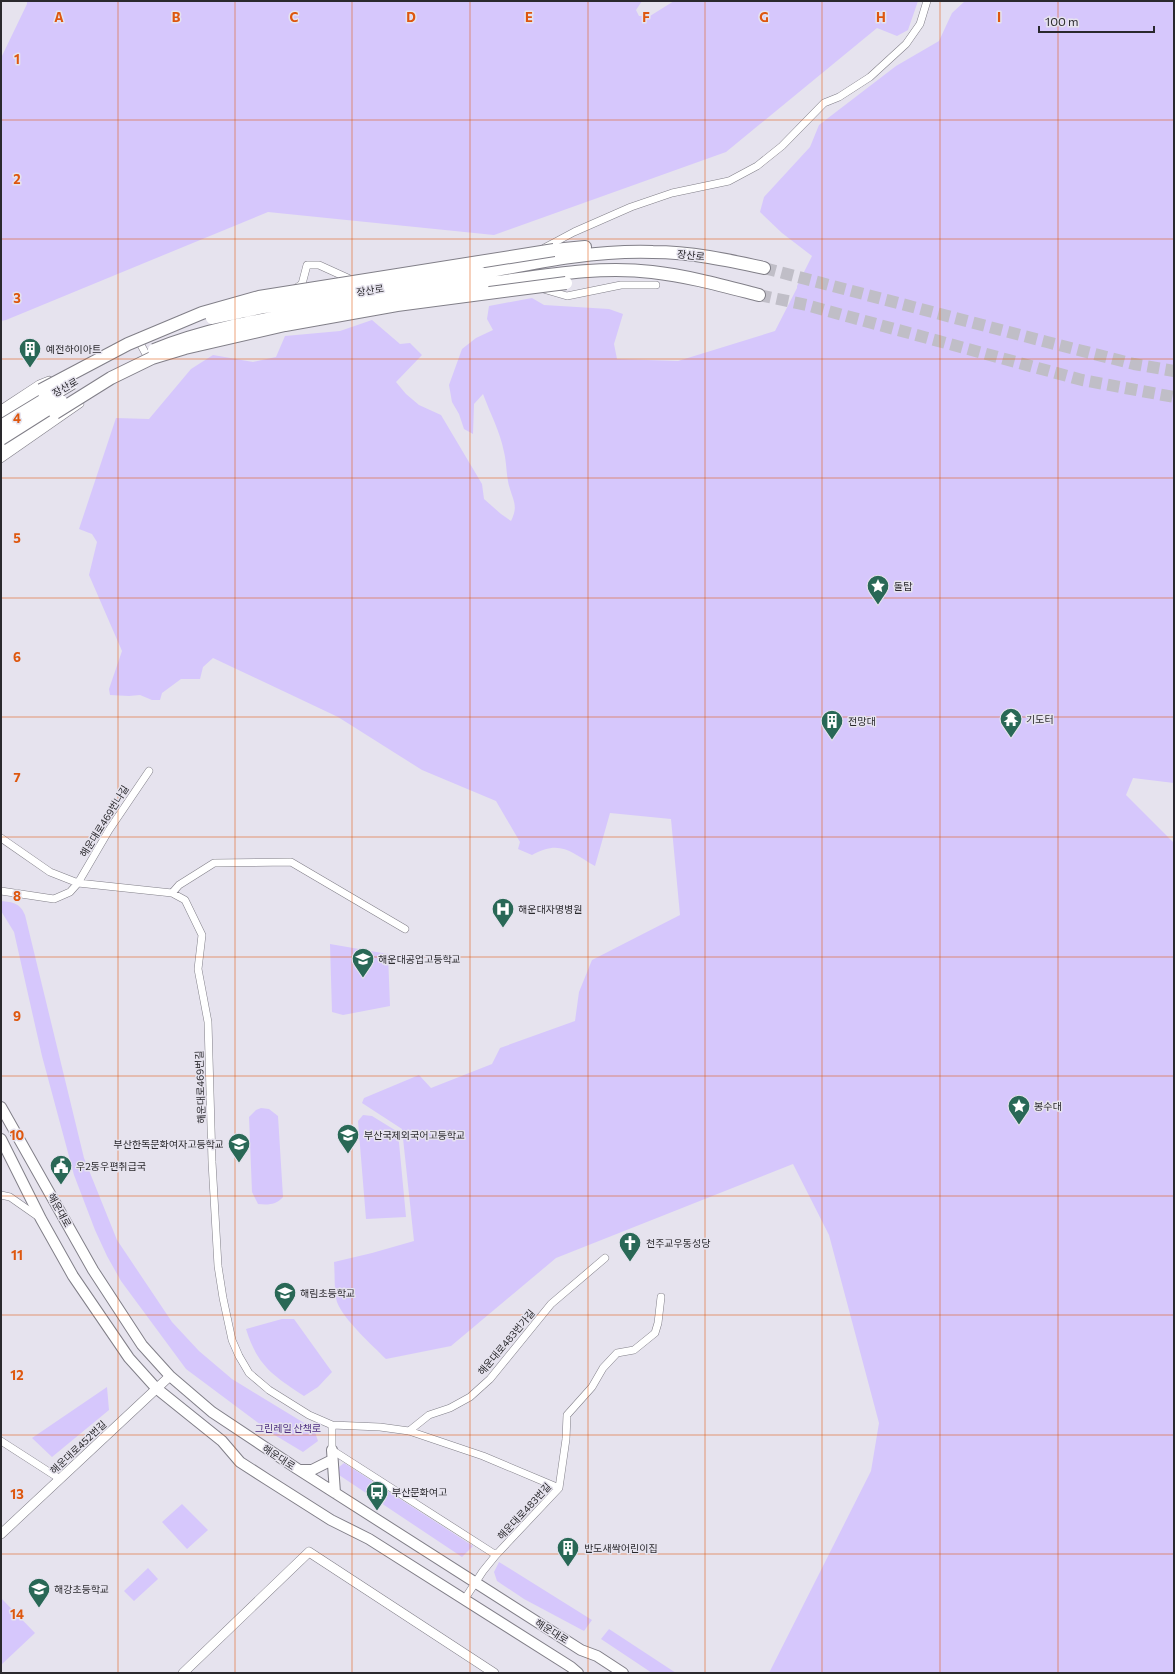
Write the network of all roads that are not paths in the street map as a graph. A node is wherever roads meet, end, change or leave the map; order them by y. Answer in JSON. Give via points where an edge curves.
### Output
{"nodes":[{"id":1,"x":927,"y":1,"type":"edge"},
{"id":2,"x":654,"y":252,"type":"junction"},
{"id":3,"x":764,"y":268,"type":"tunnel mouth"},
{"id":4,"x":605,"y":271,"type":"junction"},
{"id":5,"x":412,"y":279,"type":"junction"},
{"id":6,"x":656,"y":285,"type":"dead end"},
{"id":7,"x":759,"y":295,"type":"tunnel mouth"},
{"id":8,"x":415,"y":298,"type":"junction"},
{"id":9,"x":141,"y":345,"type":"junction"},
{"id":10,"x":147,"y":356,"type":"junction"},
{"id":11,"x":1,"y":409,"type":"edge"},
{"id":12,"x":1,"y":416,"type":"edge"},
{"id":13,"x":1,"y":426,"type":"edge"},
{"id":14,"x":1,"y":439,"type":"edge"},
{"id":15,"x":1,"y":450,"type":"edge"},
{"id":16,"x":1,"y":459,"type":"edge"},
{"id":17,"x":149,"y":771,"type":"dead end"},
{"id":18,"x":1,"y":838,"type":"edge"},
{"id":19,"x":78,"y":883,"type":"junction"},
{"id":20,"x":1,"y":891,"type":"edge"},
{"id":21,"x":172,"y":894,"type":"junction"},
{"id":22,"x":405,"y":929,"type":"dead end"},
{"id":23,"x":1,"y":1107,"type":"edge"},
{"id":24,"x":1,"y":1139,"type":"edge"},
{"id":25,"x":1,"y":1195,"type":"edge"},
{"id":26,"x":41,"y":1219,"type":"junction"},
{"id":27,"x":605,"y":1258,"type":"dead end"},
{"id":28,"x":661,"y":1297,"type":"dead end"},
{"id":29,"x":170,"y":1376,"type":"junction"},
{"id":30,"x":156,"y":1388,"type":"junction"},
{"id":31,"x":332,"y":1425,"type":"junction"},
{"id":32,"x":409,"y":1431,"type":"junction"},
{"id":33,"x":1,"y":1441,"type":"edge"},
{"id":34,"x":332,"y":1455,"type":"junction"},
{"id":35,"x":299,"y":1470,"type":"junction"},
{"id":36,"x":60,"y":1479,"type":"junction"},
{"id":37,"x":559,"y":1488,"type":"junction"},
{"id":38,"x":335,"y":1493,"type":"junction"},
{"id":39,"x":1,"y":1534,"type":"edge"},
{"id":40,"x":496,"y":1555,"type":"junction"},
{"id":41,"x":476,"y":1583,"type":"junction"},
{"id":42,"x":464,"y":1600,"type":"junction"},
{"id":43,"x":479,"y":1669,"type":"edge"},
{"id":44,"x":183,"y":1673,"type":"edge"},
{"id":45,"x":494,"y":1673,"type":"edge"},
{"id":46,"x":578,"y":1673,"type":"edge"},
{"id":47,"x":623,"y":1673,"type":"edge"}],
"edges":[{"from":1,"to":5,"type":"street","via":[[920,24],[906,44],[870,76],[839,97],[824,103],[782,146],[757,166],[729,181],[672,193],[631,207],[574,232],[522,260]]},
{"from":2,"to":3,"type":"highway","name":"장산로","via":[[708,257]]},
{"from":2,"to":12,"type":"highway","bridge":true,"via":[[625,247],[554,250],[259,297],[202,313],[128,344],[41,390]]},
{"from":2,"to":13,"type":"highway","name":"장산로","bridge":true,"via":[[560,258],[215,317],[170,333],[126,353]]},
{"from":4,"to":7,"type":"highway","name":"장산로","via":[[651,272],[703,281]]},
{"from":4,"to":14,"type":"highway","name":"장산로","bridge":true,"via":[[569,272],[389,298],[254,321],[207,332],[174,342],[109,372]]},
{"from":4,"to":15,"type":"highway","bridge":true,"via":[[566,283],[397,305],[285,325],[185,348],[152,358],[111,378]]},
{"from":5,"to":8,"type":"street"},
{"from":5,"to":9,"type":"street","via":[[350,280],[319,265],[307,265],[302,284],[282,298],[202,316]]},
{"from":6,"to":8,"type":"street","via":[[621,285],[567,296],[530,285]]},
{"from":8,"to":10,"type":"street","via":[[341,310],[210,337]]},
{"from":9,"to":10,"type":"street"},
{"from":9,"to":11,"type":"street","via":[[92,360],[39,384]]},
{"from":10,"to":16,"type":"street"},
{"from":17,"to":19,"type":"street","name":"해운대로469번나길","via":[[109,830]]},
{"from":18,"to":19,"type":"street","via":[[50,872]]},
{"from":19,"to":20,"type":"street","via":[[70,892],[54,899]]},
{"from":19,"to":21,"type":"street"},
{"from":21,"to":22,"type":"street","via":[[179,885],[214,863],[291,862]]},
{"from":21,"to":31,"type":"street","name":"해운대로469번길","via":[[184,900],[202,935],[198,969],[208,1022],[218,1266],[232,1340],[249,1373],[269,1390]]},
{"from":23,"to":29,"type":"main road","name":"해운대로","via":[[93,1270],[142,1344]]},
{"from":24,"to":26,"type":"main road","name":"해운대로"},
{"from":25,"to":26,"type":"street","via":[[10,1197]]},
{"from":26,"to":30,"type":"main road","name":"해운대로","via":[[73,1276],[108,1329],[129,1358]]},
{"from":27,"to":32,"type":"street","name":"해운대로483번가길","via":[[551,1304],[490,1379],[470,1397],[450,1408],[429,1415]]},
{"from":28,"to":37,"type":"street","name":"해운대로483번길","via":[[655,1333],[634,1350],[617,1353],[567,1415]]},
{"from":29,"to":30,"type":"street","name":"해운대로452번길"},
{"from":29,"to":35,"type":"main road","name":"해운대로","via":[[212,1412]]},
{"from":30,"to":36,"type":"street","name":"해운대로452번길"},
{"from":30,"to":42,"type":"main road","name":"해운대로","via":[[222,1441],[240,1462],[331,1520],[369,1539]]},
{"from":31,"to":32,"type":"street"},
{"from":31,"to":34,"type":"street"},
{"from":32,"to":37,"type":"street","via":[[483,1456]]},
{"from":33,"to":36,"type":"street"},
{"from":34,"to":35,"type":"main road","via":[[312,1470]]},
{"from":34,"to":38,"type":"main road"},
{"from":34,"to":40,"type":"street"},
{"from":35,"to":38,"type":"main road","name":"해운대로"},
{"from":36,"to":39,"type":"street","name":"해운대로452번길"},
{"from":37,"to":40,"type":"street","name":"해운대로483번길"},
{"from":38,"to":41,"type":"main road","name":"해운대로"},
{"from":40,"to":41,"type":"street","name":"해운대로483번길"},
{"from":41,"to":42,"type":"street","name":"해운대로483번길"},
{"from":41,"to":47,"type":"main road","name":"해운대로","via":[[581,1650],[597,1656]]},
{"from":42,"to":46,"type":"main road","name":"해운대로"},
{"from":43,"to":44,"type":"street","via":[[309,1552]]},
{"from":43,"to":45,"type":"street"}]}
